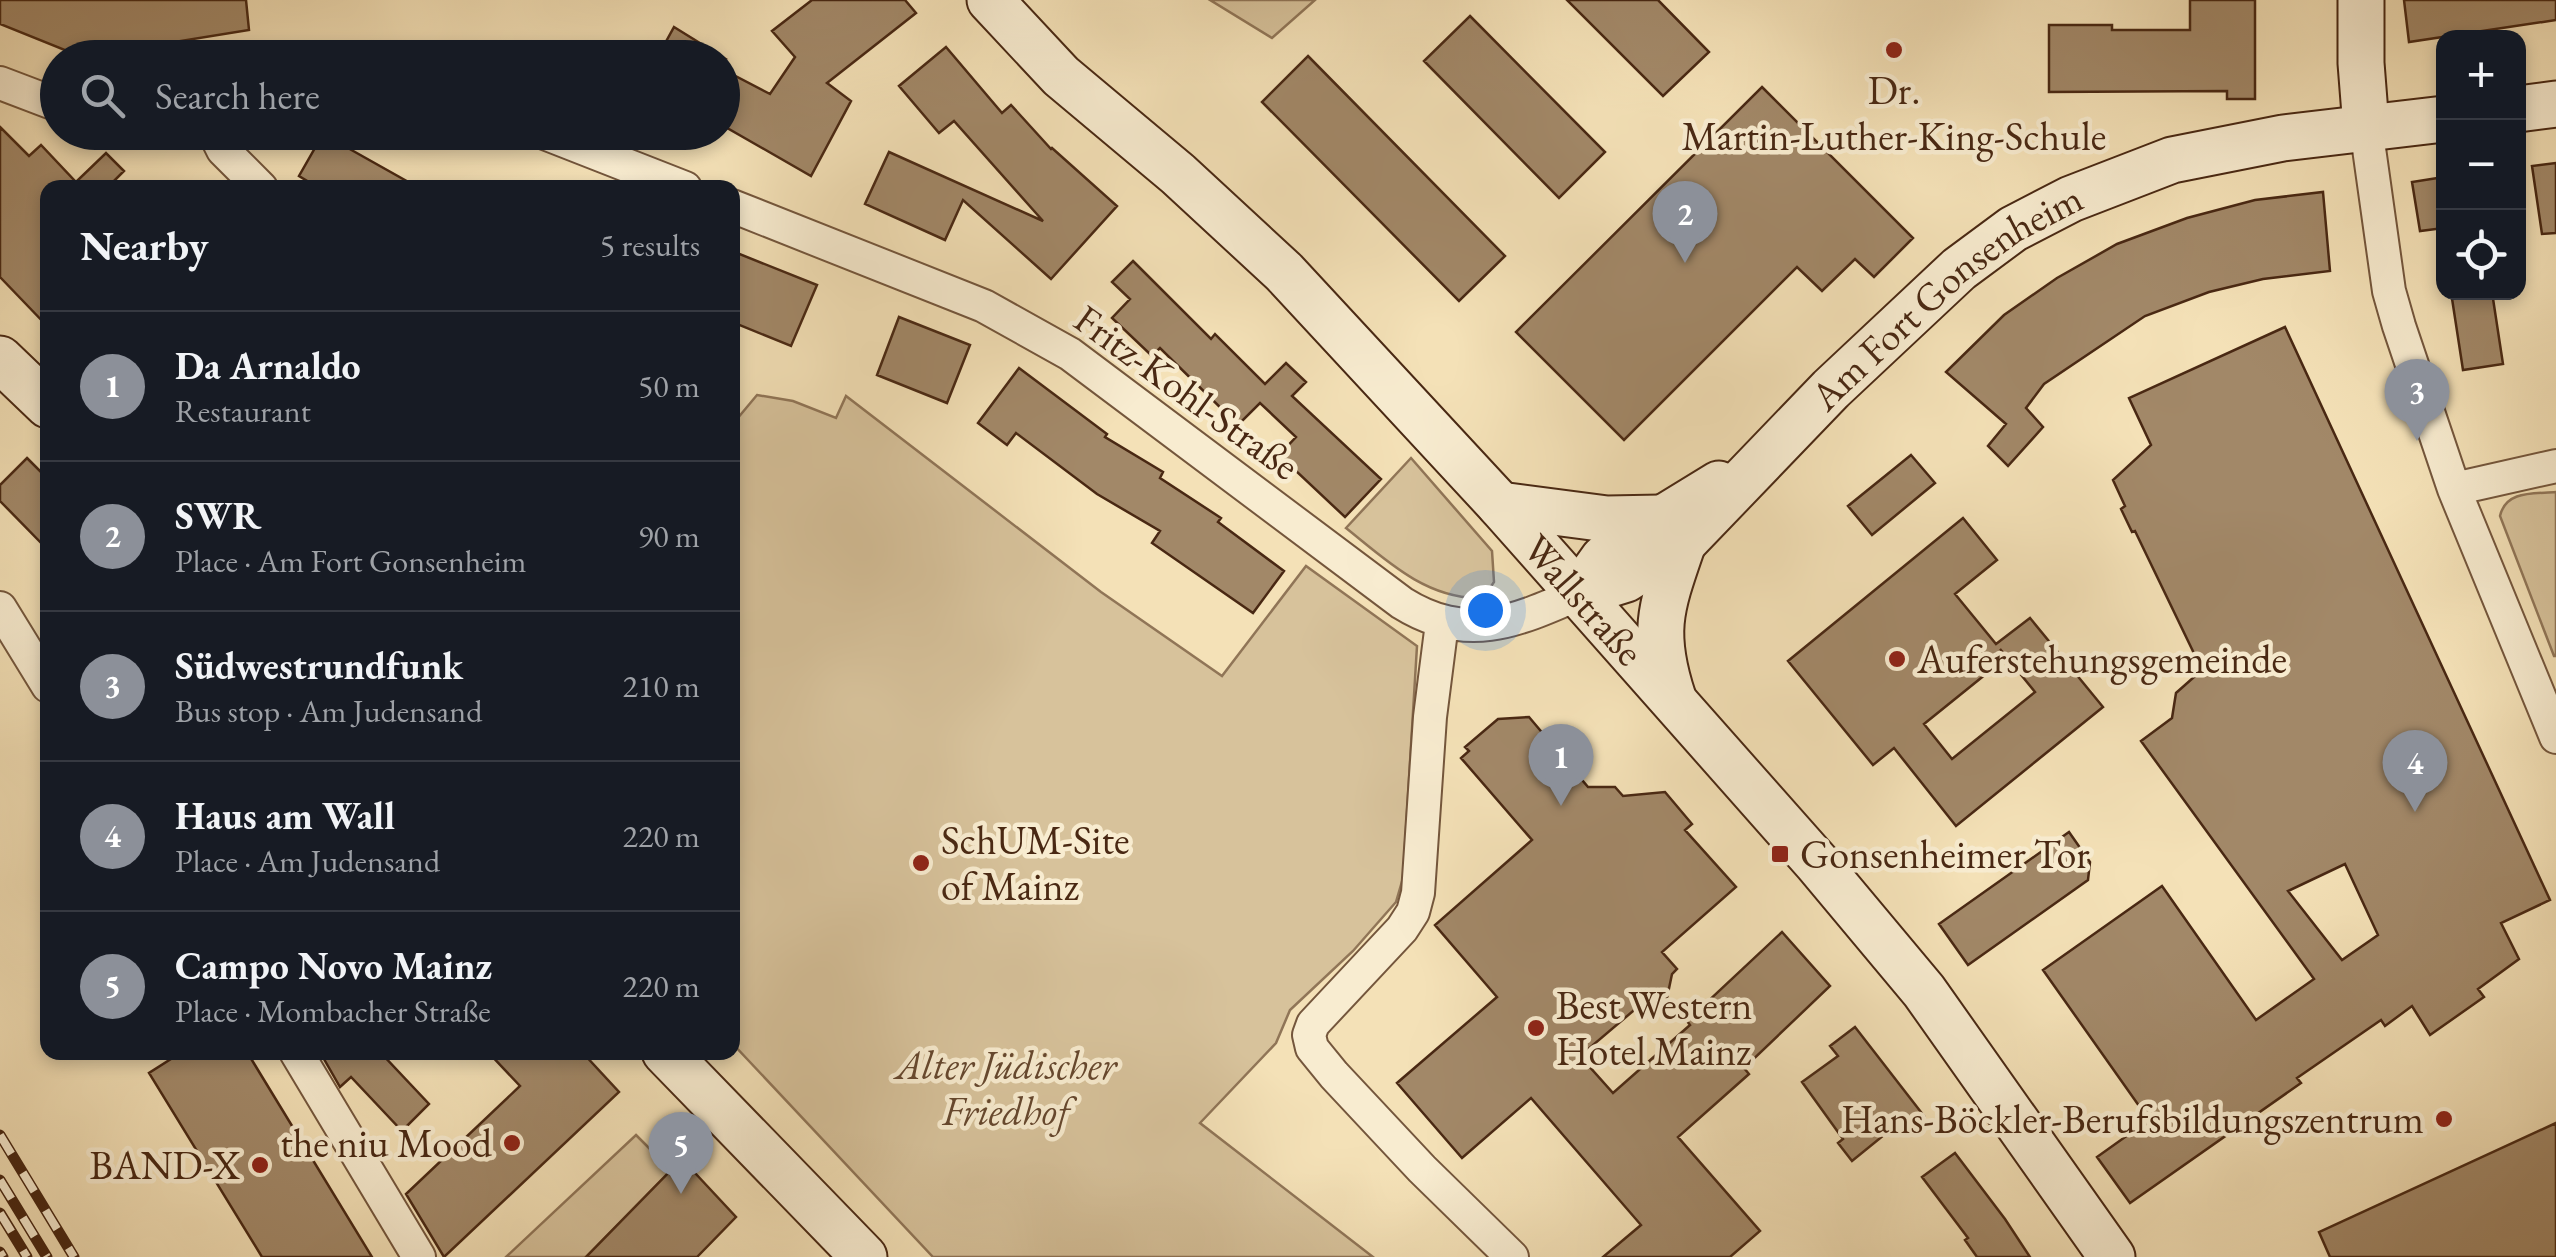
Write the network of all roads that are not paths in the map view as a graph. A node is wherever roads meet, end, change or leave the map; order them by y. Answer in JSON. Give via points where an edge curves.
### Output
{"nodes":[{"id":1,"x":990,"y":0,"type":"edge"},
{"id":2,"x":2361,"y":0,"type":"edge"},
{"id":3,"x":0,"y":83,"type":"edge"},
{"id":4,"x":40,"y":98,"type":"edge"},
{"id":5,"x":2556,"y":104,"type":"edge"},
{"id":6,"x":2526,"y":108,"type":"edge"},
{"id":7,"x":2436,"y":120,"type":"edge"},
{"id":8,"x":2366,"y":127,"type":"junction"},
{"id":9,"x":223,"y":150,"type":"edge"},
{"id":10,"x":588,"y":150,"type":"edge"},
{"id":11,"x":253,"y":180,"type":"edge"},
{"id":12,"x":665,"y":180,"type":"edge"},
{"id":13,"x":740,"y":209,"type":"edge"},
{"id":14,"x":2556,"y":466,"type":"edge"},
{"id":15,"x":2454,"y":490,"type":"junction"},
{"id":16,"x":1500,"y":506,"type":"junction"},
{"id":17,"x":1672,"y":531,"type":"junction"},
{"id":18,"x":1578,"y":594,"type":"junction"},
{"id":19,"x":0,"y":608,"type":"edge"},
{"id":20,"x":1442,"y":623,"type":"junction"},
{"id":21,"x":40,"y":673,"type":"edge"},
{"id":22,"x":1675,"y":704,"type":"junction"},
{"id":23,"x":2556,"y":737,"type":"edge"},
{"id":24,"x":301,"y":1060,"type":"edge"},
{"id":25,"x":674,"y":1060,"type":"edge"},
{"id":26,"x":420,"y":1257,"type":"edge"},
{"id":27,"x":864,"y":1257,"type":"edge"},
{"id":28,"x":1512,"y":1257,"type":"edge"},
{"id":29,"x":2112,"y":1257,"type":"edge"}],
"edges":[{"from":1,"to":16,"type":"street","name":"Wallstraße","via":[[1061,76],[1284,272]]},
{"from":2,"to":8,"type":"street"},
{"from":3,"to":4,"type":"street"},
{"from":5,"to":6,"type":"street"},
{"from":7,"to":8,"type":"street","name":"Am Fort Gonsenheim"},
{"from":8,"to":15,"type":"street","via":[[2389,290]]},
{"from":8,"to":17,"type":"street","name":"Am Fort Gonsenheim","via":[[2172,160],[2013,229],[1959,269],[1768,456]]},
{"from":9,"to":11,"type":"street"},
{"from":10,"to":12,"type":"street"},
{"from":13,"to":20,"type":"street","name":"Fritz-Kohl-Straße","via":[[984,306],[1070,354],[1402,604]]},
{"from":14,"to":15,"type":"street"},
{"from":15,"to":23,"type":"street"},
{"from":16,"to":17,"type":"street"},
{"from":16,"to":18,"type":"street","name":"Wallstraße"},
{"from":17,"to":18,"type":"street","name":"Am Fort Gonsenheim","via":[[1626,580]]},
{"from":17,"to":22,"type":"street","via":[[1658,640]]},
{"from":18,"to":20,"type":"street","name":"Fritz-Kohl-Straße","via":[[1494,624]]},
{"from":18,"to":22,"type":"street","name":"Wallstraße"},
{"from":19,"to":21,"type":"street"},
{"from":20,"to":28,"type":"street","via":[[1413,912],[1309,1035],[1334,1075]]},
{"from":22,"to":29,"type":"street","name":"Wallstraße","via":[[1924,992]]},
{"from":24,"to":26,"type":"street"},
{"from":25,"to":27,"type":"street"}]}
